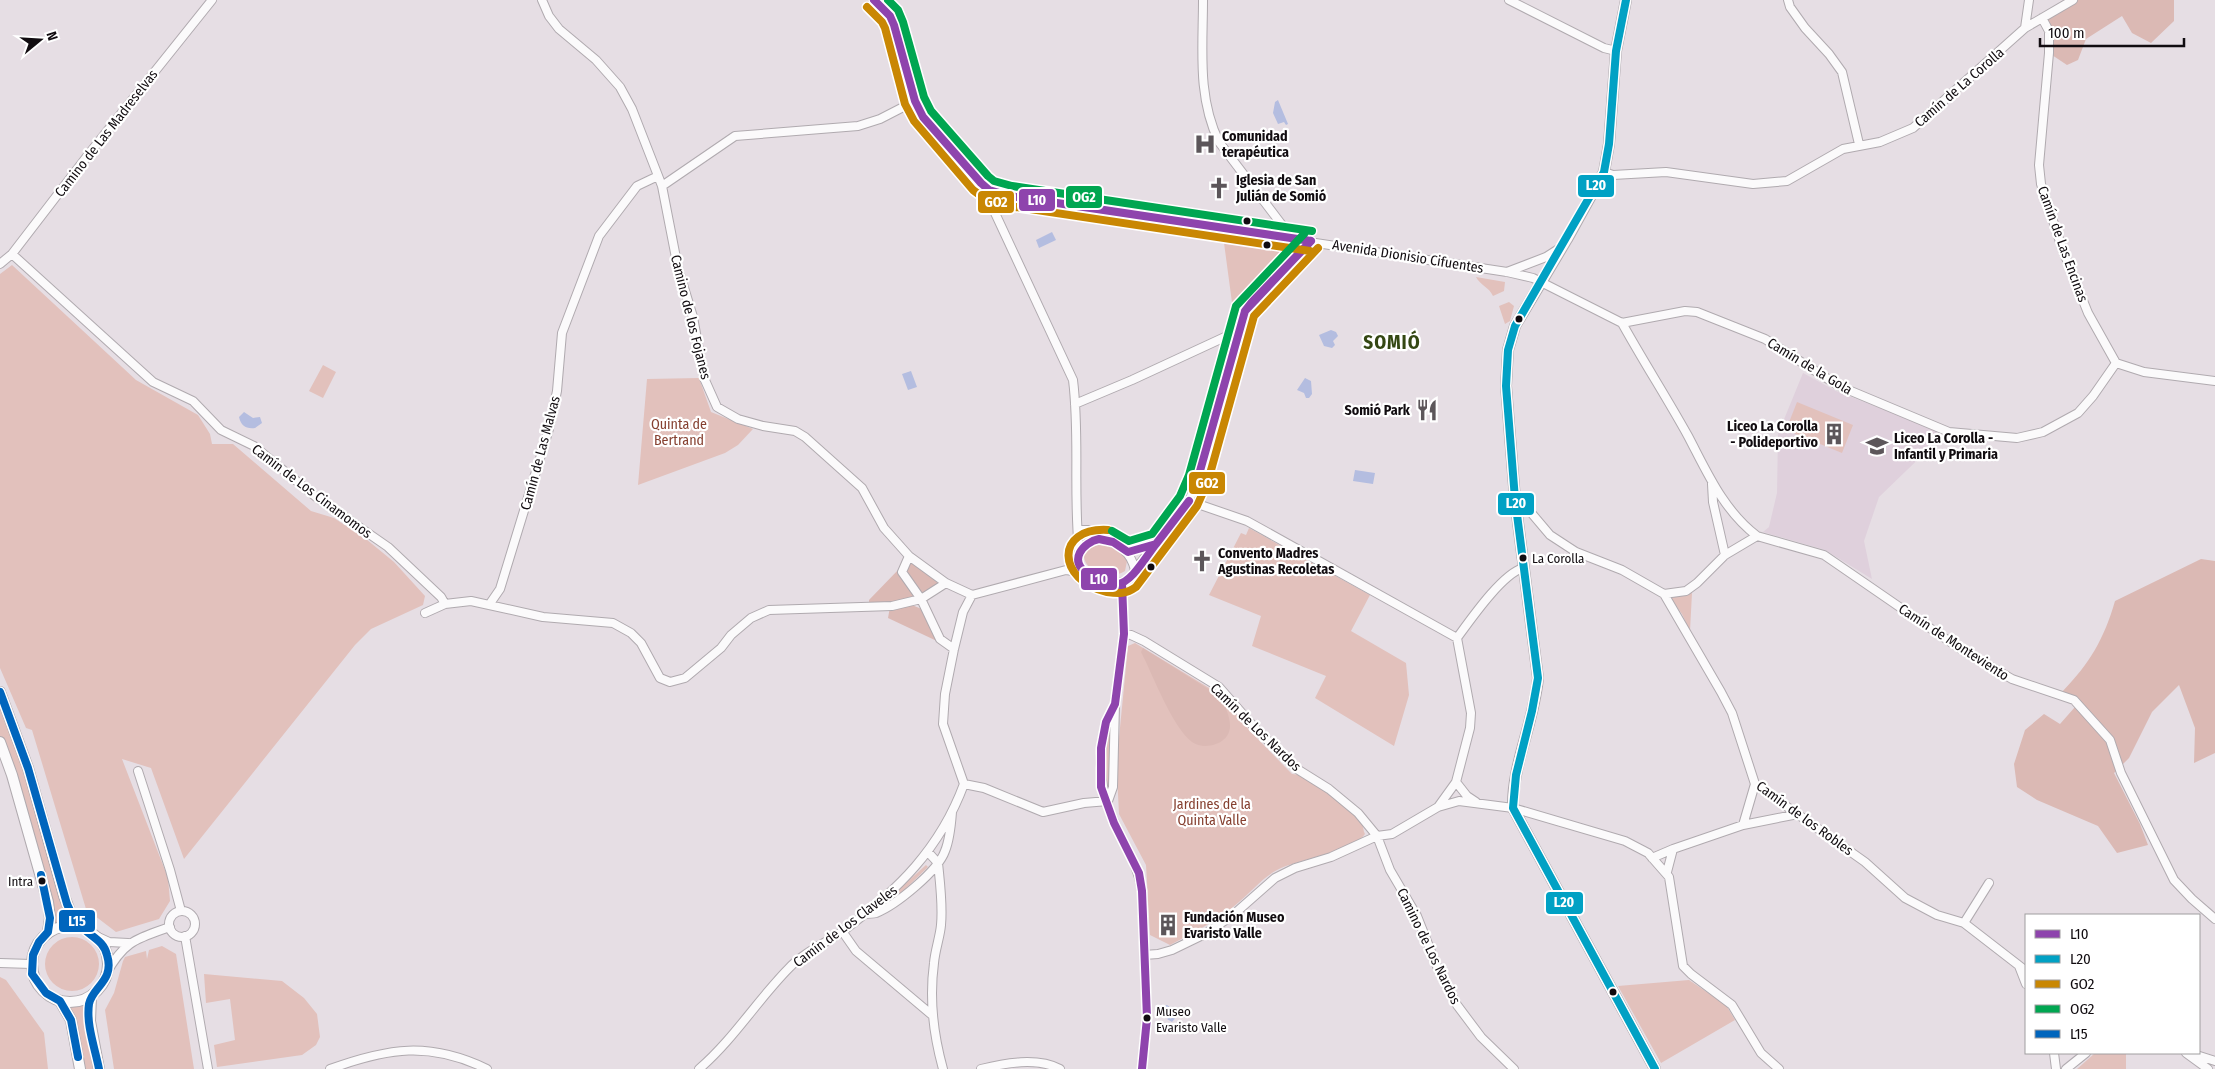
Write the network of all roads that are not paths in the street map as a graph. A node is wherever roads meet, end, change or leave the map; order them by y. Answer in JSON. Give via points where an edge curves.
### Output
{"nodes":[{"id":1,"x":212,"y":0,"type":"edge"},
{"id":2,"x":542,"y":0,"type":"edge"},
{"id":3,"x":1203,"y":0,"type":"edge"},
{"id":4,"x":1509,"y":0,"type":"edge"},
{"id":5,"x":1626,"y":0,"type":"edge"},
{"id":6,"x":1788,"y":0,"type":"edge"},
{"id":7,"x":2029,"y":0,"type":"edge"},
{"id":8,"x":2074,"y":0,"type":"edge"},
{"id":9,"x":879,"y":2,"type":"edge"},
{"id":10,"x":2042,"y":18,"type":"junction"},
{"id":11,"x":2025,"y":28,"type":"junction"},
{"id":12,"x":1616,"y":51,"type":"junction"},
{"id":13,"x":915,"y":101,"type":"junction"},
{"id":14,"x":1859,"y":144,"type":"junction"},
{"id":15,"x":1604,"y":172,"type":"junction"},
{"id":16,"x":658,"y":176,"type":"junction"},
{"id":17,"x":980,"y":183,"type":"junction"},
{"id":18,"x":662,"y":186,"type":"junction"},
{"id":19,"x":1010,"y":196,"type":"junction"},
{"id":20,"x":996,"y":215,"type":"junction"},
{"id":21,"x":1288,"y":238,"type":"junction"},
{"id":22,"x":1311,"y":241,"type":"junction"},
{"id":23,"x":1562,"y":247,"type":"junction"},
{"id":24,"x":12,"y":254,"type":"junction"},
{"id":25,"x":0,"y":264,"type":"edge"},
{"id":26,"x":1507,"y":272,"type":"junction"},
{"id":27,"x":1541,"y":282,"type":"junction"},
{"id":28,"x":1622,"y":323,"type":"junction"},
{"id":29,"x":1240,"y":330,"type":"junction"},
{"id":30,"x":2116,"y":363,"type":"junction"},
{"id":31,"x":2215,"y":381,"type":"edge"},
{"id":32,"x":1075,"y":404,"type":"junction"},
{"id":33,"x":1712,"y":484,"type":"junction"},
{"id":34,"x":1515,"y":499,"type":"junction"},
{"id":35,"x":1189,"y":501,"type":"junction"},
{"id":36,"x":1078,"y":530,"type":"junction"},
{"id":37,"x":1757,"y":536,"type":"junction"},
{"id":38,"x":1100,"y":539,"type":"junction"},
{"id":39,"x":1158,"y":543,"type":"junction"},
{"id":40,"x":1128,"y":552,"type":"junction"},
{"id":41,"x":1079,"y":554,"type":"junction"},
{"id":42,"x":1725,"y":554,"type":"junction"},
{"id":43,"x":909,"y":556,"type":"junction"},
{"id":44,"x":1523,"y":568,"type":"junction"},
{"id":45,"x":1066,"y":570,"type":"junction"},
{"id":46,"x":1135,"y":570,"type":"junction"},
{"id":47,"x":1086,"y":573,"type":"junction"},
{"id":48,"x":946,"y":582,"type":"junction"},
{"id":49,"x":1122,"y":584,"type":"junction"},
{"id":50,"x":1664,"y":594,"type":"junction"},
{"id":51,"x":972,"y":595,"type":"junction"},
{"id":52,"x":921,"y":599,"type":"junction"},
{"id":53,"x":445,"y":604,"type":"junction"},
{"id":54,"x":488,"y":605,"type":"junction"},
{"id":55,"x":426,"y":613,"type":"dead end"},
{"id":56,"x":1124,"y":634,"type":"junction"},
{"id":57,"x":1456,"y":638,"type":"junction"},
{"id":58,"x":954,"y":649,"type":"junction"},
{"id":59,"x":0,"y":692,"type":"edge"},
{"id":60,"x":1116,"y":704,"type":"junction"},
{"id":61,"x":0,"y":742,"type":"edge"},
{"id":62,"x":138,"y":771,"type":"dead end"},
{"id":63,"x":1456,"y":782,"type":"junction"},
{"id":64,"x":964,"y":784,"type":"junction"},
{"id":65,"x":1755,"y":784,"type":"junction"},
{"id":66,"x":1108,"y":801,"type":"junction"},
{"id":67,"x":1478,"y":803,"type":"junction"},
{"id":68,"x":1438,"y":807,"type":"junction"},
{"id":69,"x":1512,"y":808,"type":"junction"},
{"id":70,"x":952,"y":810,"type":"junction"},
{"id":71,"x":1798,"y":814,"type":"junction"},
{"id":72,"x":1743,"y":825,"type":"junction"},
{"id":73,"x":1377,"y":836,"type":"junction"},
{"id":74,"x":1673,"y":848,"type":"junction"},
{"id":75,"x":928,"y":852,"type":"junction"},
{"id":76,"x":1652,"y":858,"type":"junction"},
{"id":77,"x":938,"y":863,"type":"junction"},
{"id":78,"x":1666,"y":872,"type":"junction"},
{"id":79,"x":1989,"y":882,"type":"dead end"},
{"id":80,"x":180,"y":911,"type":"junction"},
{"id":81,"x":864,"y":914,"type":"junction"},
{"id":82,"x":2215,"y":919,"type":"edge"},
{"id":83,"x":1964,"y":923,"type":"junction"},
{"id":84,"x":170,"y":927,"type":"junction"},
{"id":85,"x":82,"y":928,"type":"junction"},
{"id":86,"x":842,"y":931,"type":"junction"},
{"id":87,"x":48,"y":932,"type":"junction"},
{"id":88,"x":96,"y":936,"type":"junction"},
{"id":89,"x":185,"y":936,"type":"junction"},
{"id":90,"x":128,"y":943,"type":"junction"},
{"id":91,"x":1144,"y":955,"type":"junction"},
{"id":92,"x":0,"y":962,"type":"edge"},
{"id":93,"x":30,"y":964,"type":"junction"},
{"id":94,"x":2019,"y":966,"type":"junction"},
{"id":95,"x":2025,"y":970,"type":"edge"},
{"id":96,"x":106,"y":974,"type":"junction"},
{"id":97,"x":2025,"y":981,"type":"edge"},
{"id":98,"x":91,"y":996,"type":"junction"},
{"id":99,"x":60,"y":1001,"type":"junction"},
{"id":100,"x":932,"y":1015,"type":"junction"},
{"id":101,"x":2054,"y":1054,"type":"edge"},
{"id":102,"x":2085,"y":1054,"type":"edge"},
{"id":103,"x":2187,"y":1054,"type":"edge"},
{"id":104,"x":2193,"y":1054,"type":"edge"},
{"id":105,"x":2215,"y":1061,"type":"edge"},
{"id":106,"x":80,"y":1069,"type":"edge"},
{"id":107,"x":99,"y":1069,"type":"edge"},
{"id":108,"x":208,"y":1069,"type":"edge"},
{"id":109,"x":330,"y":1069,"type":"edge"},
{"id":110,"x":487,"y":1069,"type":"edge"},
{"id":111,"x":699,"y":1069,"type":"edge"},
{"id":112,"x":943,"y":1069,"type":"edge"},
{"id":113,"x":981,"y":1069,"type":"edge"},
{"id":114,"x":1060,"y":1069,"type":"edge"},
{"id":115,"x":1142,"y":1069,"type":"edge"},
{"id":116,"x":1514,"y":1069,"type":"edge"},
{"id":117,"x":1655,"y":1069,"type":"edge"},
{"id":118,"x":1779,"y":1069,"type":"edge"},
{"id":119,"x":2056,"y":1069,"type":"edge"},
{"id":120,"x":2066,"y":1069,"type":"edge"},
{"id":121,"x":2208,"y":1069,"type":"edge"}],
"edges":[{"from":1,"to":24,"type":"street","name":"Camino de Las Madreselvas"},
{"from":2,"to":16,"type":"street","name":"Camino de los Fojanes","via":[[559,29],[596,60],[620,87]]},
{"from":3,"to":21,"type":"street","via":[[1203,94],[1213,130],[1218,142],[1282,225]]},
{"from":4,"to":12,"type":"street"},
{"from":5,"to":12,"type":"street"},
{"from":6,"to":14,"type":"street","via":[[1790,8],[1842,72]]},
{"from":7,"to":11,"type":"street"},
{"from":8,"to":10,"type":"street","name":"Camín de La Corolla"},
{"from":9,"to":13,"type":"street","via":[[894,25]]},
{"from":10,"to":11,"type":"street","name":"Camín de La Corolla"},
{"from":10,"to":30,"type":"street","name":"Camín de Las Encinas","via":[[2048,30],[2049,53],[2039,165],[2041,184],[2088,313]]},
{"from":11,"to":14,"type":"street","name":"Camín de La Corolla","via":[[1913,128],[1880,142]]},
{"from":12,"to":15,"type":"street"},
{"from":13,"to":17,"type":"street","via":[[923,118]]},
{"from":13,"to":18,"type":"street","via":[[880,120],[858,126],[735,136]]},
{"from":14,"to":15,"type":"street","name":"Camín de La Corolla","via":[[1843,149],[1787,181],[1774,183],[1753,184],[1666,172],[1613,175]]},
{"from":15,"to":23,"type":"street"},
{"from":16,"to":18,"type":"street","name":"Camino de los Fojanes"},
{"from":16,"to":54,"type":"street","name":"Camín de Las Malvas","via":[[637,186],[599,236],[562,334],[557,391],[546,438],[500,589]]},
{"from":17,"to":19,"type":"street","name":"Avenida Dionisio Cifuentes","via":[[989,190]]},
{"from":17,"to":20,"type":"street"},
{"from":18,"to":43,"type":"street","name":"Camino de los Fojanes","via":[[704,378],[717,407],[738,419],[795,431],[805,437],[862,488],[884,528]]},
{"from":19,"to":20,"type":"street","via":[[1001,201]]},
{"from":19,"to":21,"type":"street","name":"Avenida Dionisio Cifuentes"},
{"from":20,"to":32,"type":"street","via":[[1073,380]]},
{"from":21,"to":22,"type":"street","name":"Avenida Dionisio Cifuentes"},
{"from":22,"to":26,"type":"street","name":"Avenida Dionisio Cifuentes"},
{"from":22,"to":29,"type":"street","via":[[1252,302]]},
{"from":23,"to":26,"type":"street"},
{"from":23,"to":27,"type":"street"},
{"from":24,"to":25,"type":"street","name":"Camino de Las Madreselvas"},
{"from":24,"to":53,"type":"street","name":"Camín de Los Cinamomos","via":[[154,382],[193,401],[221,430],[254,446],[316,497],[388,546]]},
{"from":26,"to":27,"type":"street","name":"Avenida Dionisio Cifuentes"},
{"from":27,"to":28,"type":"street"},
{"from":27,"to":34,"type":"street","via":[[1516,326],[1508,350],[1506,386]]},
{"from":28,"to":30,"type":"street","name":"Camín de la Gola","via":[[1685,311],[1696,312],[1765,339],[1839,386],[1949,432],[2017,438],[2043,432],[2078,413]]},
{"from":28,"to":33,"type":"street"},
{"from":29,"to":32,"type":"street"},
{"from":29,"to":35,"type":"street"},
{"from":30,"to":31,"type":"street","via":[[2144,372]]},
{"from":32,"to":36,"type":"street"},
{"from":33,"to":37,"type":"street","via":[[1737,519]]},
{"from":33,"to":42,"type":"street"},
{"from":34,"to":44,"type":"street"},
{"from":34,"to":50,"type":"street","via":[[1522,502],[1550,535],[1569,548],[1622,570]]},
{"from":35,"to":39,"type":"street"},
{"from":35,"to":57,"type":"street","via":[[1247,521]]},
{"from":36,"to":38,"type":"street","via":[[1088,530]]},
{"from":36,"to":41,"type":"street"},
{"from":37,"to":42,"type":"street"},
{"from":37,"to":82,"type":"street","name":"Camín de Monteviento","via":[[1824,555],[1959,648],[2012,679],[2074,700],[2110,740],[2121,773],[2174,880]]},
{"from":38,"to":40,"type":"street"},
{"from":38,"to":41,"type":"street","via":[[1085,544]]},
{"from":39,"to":40,"type":"street"},
{"from":39,"to":46,"type":"street"},
{"from":40,"to":46,"type":"street"},
{"from":41,"to":45,"type":"street","via":[[1075,564]]},
{"from":41,"to":47,"type":"street","via":[[1080,566]]},
{"from":42,"to":50,"type":"street","via":[[1686,591]]},
{"from":43,"to":48,"type":"street","name":"Camino de los Fojanes"},
{"from":43,"to":52,"type":"street","via":[[902,572]]},
{"from":44,"to":57,"type":"street","via":[[1515,571],[1482,605]]},
{"from":44,"to":69,"type":"street","via":[[1538,678],[1536,702],[1512,786]]},
{"from":45,"to":47,"type":"street"},
{"from":45,"to":51,"type":"street"},
{"from":46,"to":49,"type":"street"},
{"from":47,"to":49,"type":"street"},
{"from":48,"to":51,"type":"street","name":"Camino de los Fojanes"},
{"from":48,"to":52,"type":"street"},
{"from":49,"to":56,"type":"street"},
{"from":50,"to":65,"type":"street","name":"Camín de los Robles","via":[[1732,714]]},
{"from":51,"to":58,"type":"street","via":[[963,612]]},
{"from":52,"to":54,"type":"street","via":[[892,606],[769,610],[750,618],[721,648],[684,678],[670,682],[660,678],[640,643],[623,627],[605,622],[543,617]]},
{"from":52,"to":58,"type":"street","via":[[940,639]]},
{"from":53,"to":54,"type":"street","via":[[471,601]]},
{"from":53,"to":55,"type":"street"},
{"from":56,"to":60,"type":"street"},
{"from":56,"to":73,"type":"street","name":"Camín de Los Nardos","via":[[1144,641],[1219,687],[1297,769],[1358,813]]},
{"from":57,"to":63,"type":"street","via":[[1471,713]]},
{"from":58,"to":64,"type":"street","via":[[943,724]]},
{"from":59,"to":85,"type":"street","via":[[28,768],[64,896],[71,914]]},
{"from":60,"to":66,"type":"street","via":[[1113,787]]},
{"from":60,"to":66,"type":"street","via":[[1106,722],[1101,748],[1101,787]]},
{"from":61,"to":87,"type":"street","via":[[48,902]]},
{"from":62,"to":80,"type":"street"},
{"from":63,"to":67,"type":"street","via":[[1467,796]]},
{"from":63,"to":68,"type":"street"},
{"from":64,"to":66,"type":"street","via":[[984,788],[1043,812]]},
{"from":64,"to":70,"type":"street","name":"Camín de Los Claveles"},
{"from":65,"to":71,"type":"street","name":"Camín de los Robles"},
{"from":65,"to":72,"type":"street"},
{"from":66,"to":91,"type":"street","via":[[1114,823],[1139,873]]},
{"from":67,"to":68,"type":"street","via":[[1459,801]]},
{"from":67,"to":69,"type":"street"},
{"from":68,"to":73,"type":"street","via":[[1392,834]]},
{"from":69,"to":76,"type":"street","via":[[1625,841]]},
{"from":69,"to":117,"type":"street"},
{"from":70,"to":75,"type":"street","name":"Camín de Los Claveles"},
{"from":70,"to":77,"type":"street","via":[[949,840]]},
{"from":71,"to":72,"type":"street"},
{"from":71,"to":83,"type":"street","name":"Camín de los Robles","via":[[1865,862],[1905,898],[1937,915]]},
{"from":72,"to":74,"type":"street"},
{"from":73,"to":91,"type":"street","via":[[1275,878],[1233,915],[1205,934],[1172,950]]},
{"from":73,"to":116,"type":"street","name":"Camino de Los Nardos","via":[[1390,870],[1417,916],[1438,969],[1457,1005],[1481,1037]]},
{"from":74,"to":76,"type":"street"},
{"from":74,"to":78,"type":"street"},
{"from":75,"to":77,"type":"street"},
{"from":75,"to":81,"type":"street","name":"Camín de Los Claveles","via":[[899,886]]},
{"from":76,"to":78,"type":"street"},
{"from":77,"to":81,"type":"street","via":[[894,901],[875,913]]},
{"from":77,"to":100,"type":"street","via":[[941,924],[934,960]]},
{"from":78,"to":118,"type":"street","via":[[1683,966],[1732,1005],[1761,1053]]},
{"from":79,"to":83,"type":"street"},
{"from":80,"to":84,"type":"street","via":[[173,915]]},
{"from":80,"to":89,"type":"street","via":[[198,918],[193,931]]},
{"from":81,"to":86,"type":"street","name":"Camín de Los Claveles"},
{"from":83,"to":94,"type":"street","name":"Camín de los Robles"},
{"from":84,"to":89,"type":"street","via":[[175,934]]},
{"from":84,"to":90,"type":"street"},
{"from":85,"to":87,"type":"street","via":[[69,926]]},
{"from":85,"to":88,"type":"street"},
{"from":86,"to":100,"type":"street","via":[[856,952]]},
{"from":86,"to":111,"type":"street","name":"Camín de Los Claveles","via":[[791,965],[718,1053]]},
{"from":87,"to":93,"type":"street","via":[[39,942]]},
{"from":88,"to":90,"type":"street","via":[[109,942]]},
{"from":88,"to":96,"type":"street","via":[[106,951]]},
{"from":89,"to":108,"type":"street"},
{"from":90,"to":96,"type":"street"},
{"from":91,"to":115,"type":"street","via":[[1147,1018]]},
{"from":92,"to":93,"type":"street"},
{"from":93,"to":99,"type":"street","via":[[37,983]]},
{"from":94,"to":95,"type":"street","name":"Camín de los Robles"},
{"from":94,"to":97,"type":"street"},
{"from":96,"to":98,"type":"street","via":[[103,983]]},
{"from":98,"to":99,"type":"street","via":[[69,1003]]},
{"from":98,"to":107,"type":"street","via":[[90,1021]]},
{"from":99,"to":106,"type":"street","via":[[71,1020]]},
{"from":100,"to":112,"type":"street"},
{"from":101,"to":119,"type":"street"},
{"from":102,"to":120,"type":"street"},
{"from":103,"to":121,"type":"street"},
{"from":104,"to":105,"type":"street"},
{"from":109,"to":110,"type":"street","via":[[398,1050],[449,1054]]},
{"from":113,"to":114,"type":"street","via":[[1023,1062]]}]}
